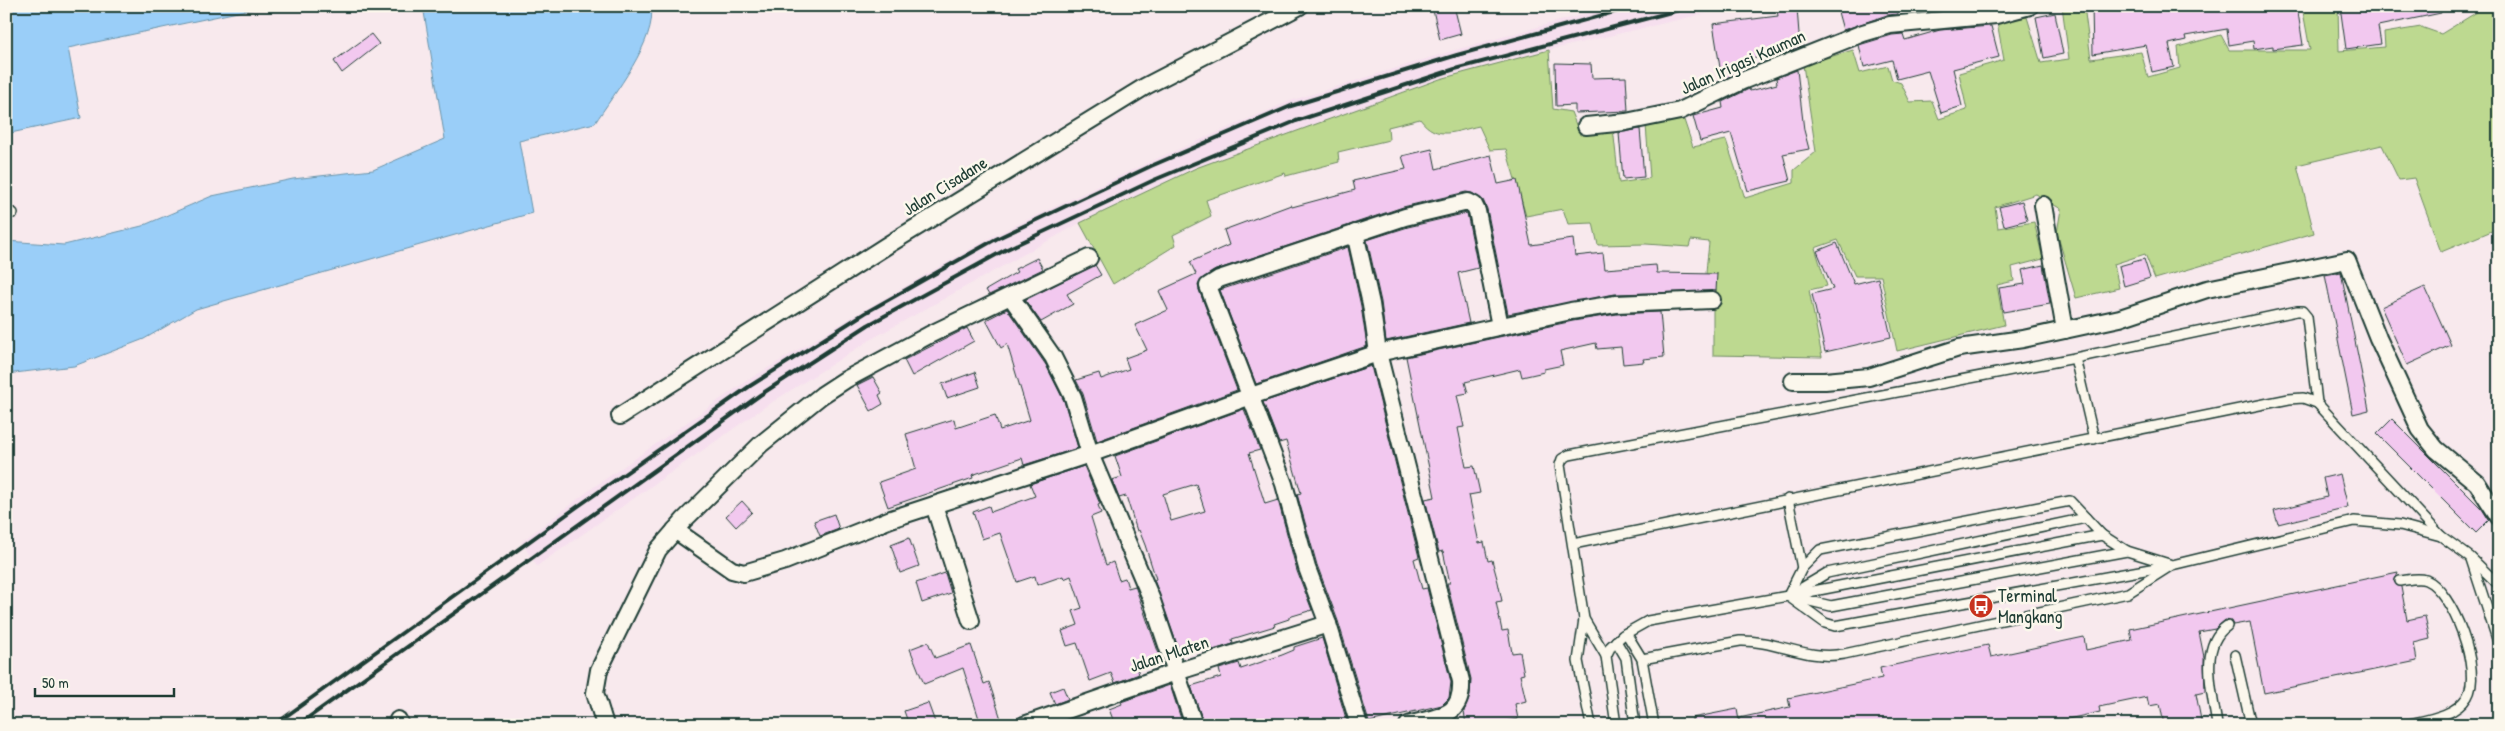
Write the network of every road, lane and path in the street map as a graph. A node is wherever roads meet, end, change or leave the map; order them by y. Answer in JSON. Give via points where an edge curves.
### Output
{"nodes":[{"id":1,"x":1300,"y":6,"type":"edge"},
{"id":2,"x":2030,"y":6,"type":"edge"},
{"id":3,"x":1586,"y":126,"type":"dead end"},
{"id":4,"x":2043,"y":205,"type":"dead end"},
{"id":5,"x":1355,"y":233,"type":"junction"},
{"id":6,"x":1090,"y":258,"type":"dead end"},
{"id":7,"x":1011,"y":297,"type":"junction"},
{"id":8,"x":1712,"y":300,"type":"dead end"},
{"id":9,"x":1500,"y":326,"type":"junction"},
{"id":10,"x":2065,"y":330,"type":"junction"},
{"id":11,"x":1378,"y":353,"type":"junction"},
{"id":12,"x":2075,"y":358,"type":"junction"},
{"id":13,"x":1793,"y":381,"type":"dead end"},
{"id":14,"x":1251,"y":396,"type":"junction"},
{"id":15,"x":2317,"y":403,"type":"junction"},
{"id":16,"x":620,"y":416,"type":"dead end"},
{"id":17,"x":2094,"y":438,"type":"junction"},
{"id":18,"x":1090,"y":454,"type":"junction"},
{"id":19,"x":1788,"y":499,"type":"junction"},
{"id":20,"x":934,"y":505,"type":"junction"},
{"id":21,"x":2499,"y":517,"type":"edge"},
{"id":22,"x":2086,"y":518,"type":"junction"},
{"id":23,"x":675,"y":530,"type":"junction"},
{"id":24,"x":2102,"y":535,"type":"junction"},
{"id":25,"x":2441,"y":536,"type":"junction"},
{"id":26,"x":1573,"y":544,"type":"junction"},
{"id":27,"x":2127,"y":551,"type":"junction"},
{"id":28,"x":2470,"y":557,"type":"junction"},
{"id":29,"x":2172,"y":565,"type":"junction"},
{"id":30,"x":1802,"y":568,"type":"junction"},
{"id":31,"x":2400,"y":581,"type":"dead end"},
{"id":32,"x":2499,"y":585,"type":"edge"},
{"id":33,"x":1788,"y":596,"type":"junction"},
{"id":34,"x":1584,"y":619,"type":"junction"},
{"id":35,"x":971,"y":621,"type":"dead end"},
{"id":36,"x":1328,"y":624,"type":"junction"},
{"id":37,"x":2227,"y":626,"type":"dead end"},
{"id":38,"x":1626,"y":633,"type":"junction"},
{"id":39,"x":1616,"y":641,"type":"junction"},
{"id":40,"x":2499,"y":645,"type":"edge"},
{"id":41,"x":2235,"y":655,"type":"dead end"},
{"id":42,"x":1606,"y":656,"type":"junction"},
{"id":43,"x":1642,"y":659,"type":"junction"},
{"id":44,"x":1176,"y":672,"type":"junction"},
{"id":45,"x":1453,"y":718,"type":"edge"},
{"id":46,"x":605,"y":725,"type":"edge"},
{"id":47,"x":1024,"y":725,"type":"edge"},
{"id":48,"x":1194,"y":725,"type":"edge"},
{"id":49,"x":1359,"y":725,"type":"edge"},
{"id":50,"x":1408,"y":725,"type":"edge"},
{"id":51,"x":1591,"y":725,"type":"edge"},
{"id":52,"x":1616,"y":725,"type":"edge"},
{"id":53,"x":1635,"y":725,"type":"edge"},
{"id":54,"x":1654,"y":725,"type":"edge"},
{"id":55,"x":2217,"y":725,"type":"edge"},
{"id":56,"x":2251,"y":725,"type":"edge"},
{"id":57,"x":2405,"y":725,"type":"edge"}],
"edges":[{"from":1,"to":16,"type":"street","name":"Jalan Cisadane","via":[[1146,86],[886,246]]},
{"from":2,"to":3,"type":"street","name":"Jalan Irigasi Kauman","via":[[1996,15],[1890,25],[1742,81],[1680,111]]},
{"from":4,"to":10,"type":"street"},
{"from":5,"to":9,"type":"street","via":[[1439,208],[1468,202],[1474,205]]},
{"from":5,"to":11,"type":"street"},
{"from":5,"to":14,"type":"street","via":[[1219,279],[1208,286]]},
{"from":6,"to":7,"type":"street"},
{"from":7,"to":18,"type":"street","via":[[1053,357],[1073,397]]},
{"from":7,"to":23,"type":"street","via":[[929,335],[822,395],[761,444]]},
{"from":8,"to":9,"type":"street","via":[[1616,304]]},
{"from":9,"to":11,"type":"street"},
{"from":10,"to":13,"type":"street","via":[[1959,348],[1869,377]]},
{"from":10,"to":21,"type":"street","via":[[2142,313],[2222,286],[2348,260],[2378,338],[2420,429],[2436,449],[2476,483]]},
{"from":11,"to":14,"type":"street"},
{"from":11,"to":45,"type":"street","via":[[1461,682],[1462,696]]},
{"from":12,"to":15,"type":"lane","via":[[2302,311],[2307,317]]},
{"from":12,"to":17,"type":"lane"},
{"from":12,"to":26,"type":"lane","via":[[1569,455],[1562,459],[1560,465]]},
{"from":14,"to":18,"type":"street"},
{"from":14,"to":36,"type":"street","via":[[1284,484],[1307,568]]},
{"from":15,"to":17,"type":"lane","via":[[2303,398],[2290,399]]},
{"from":15,"to":25,"type":"lane"},
{"from":17,"to":19,"type":"lane"},
{"from":18,"to":20,"type":"street"},
{"from":18,"to":44,"type":"street","via":[[1151,598]]},
{"from":19,"to":26,"type":"lane"},
{"from":19,"to":30,"type":"lane"},
{"from":20,"to":23,"type":"street","via":[[846,535],[785,561],[744,573],[732,570]]},
{"from":20,"to":35,"type":"street"},
{"from":22,"to":24,"type":"lane"},
{"from":22,"to":30,"type":"lane","via":[[2070,500],[1820,550]]},
{"from":22,"to":33,"type":"lane","via":[[1827,573]]},
{"from":23,"to":46,"type":"street","via":[[658,550],[599,670],[595,693]]},
{"from":24,"to":27,"type":"lane"},
{"from":24,"to":33,"type":"lane"},
{"from":25,"to":28,"type":"lane"},
{"from":25,"to":29,"type":"lane","via":[[2400,525],[2354,521]]},
{"from":26,"to":34,"type":"lane"},
{"from":27,"to":29,"type":"lane"},
{"from":27,"to":33,"type":"lane","via":[[1831,606]]},
{"from":28,"to":32,"type":"lane"},
{"from":28,"to":40,"type":"lane"},
{"from":29,"to":33,"type":"lane","via":[[1836,626],[1825,623]]},
{"from":29,"to":43,"type":"lane","via":[[2128,593],[1830,657],[1753,640],[1702,646]]},
{"from":30,"to":33,"type":"lane"},
{"from":31,"to":57,"type":"lane","via":[[2427,580],[2437,589],[2453,611],[2472,669],[2467,697],[2455,709]]},
{"from":33,"to":38,"type":"lane","via":[[1648,621]]},
{"from":34,"to":42,"type":"lane"},
{"from":34,"to":51,"type":"lane","via":[[1578,661]]},
{"from":36,"to":44,"type":"street","name":"Jalan Mlaten"},
{"from":36,"to":49,"type":"street"},
{"from":37,"to":55,"type":"lane","via":[[2220,631],[2210,649]]},
{"from":38,"to":39,"type":"lane"},
{"from":38,"to":43,"type":"lane"},
{"from":39,"to":42,"type":"lane"},
{"from":39,"to":53,"type":"lane","via":[[1626,658]]},
{"from":41,"to":56,"type":"lane"},
{"from":42,"to":52,"type":"lane"},
{"from":43,"to":54,"type":"lane"},
{"from":44,"to":47,"type":"street","name":"Jalan Mlaten"},
{"from":44,"to":48,"type":"street"},
{"from":45,"to":50,"type":"street"}]}
